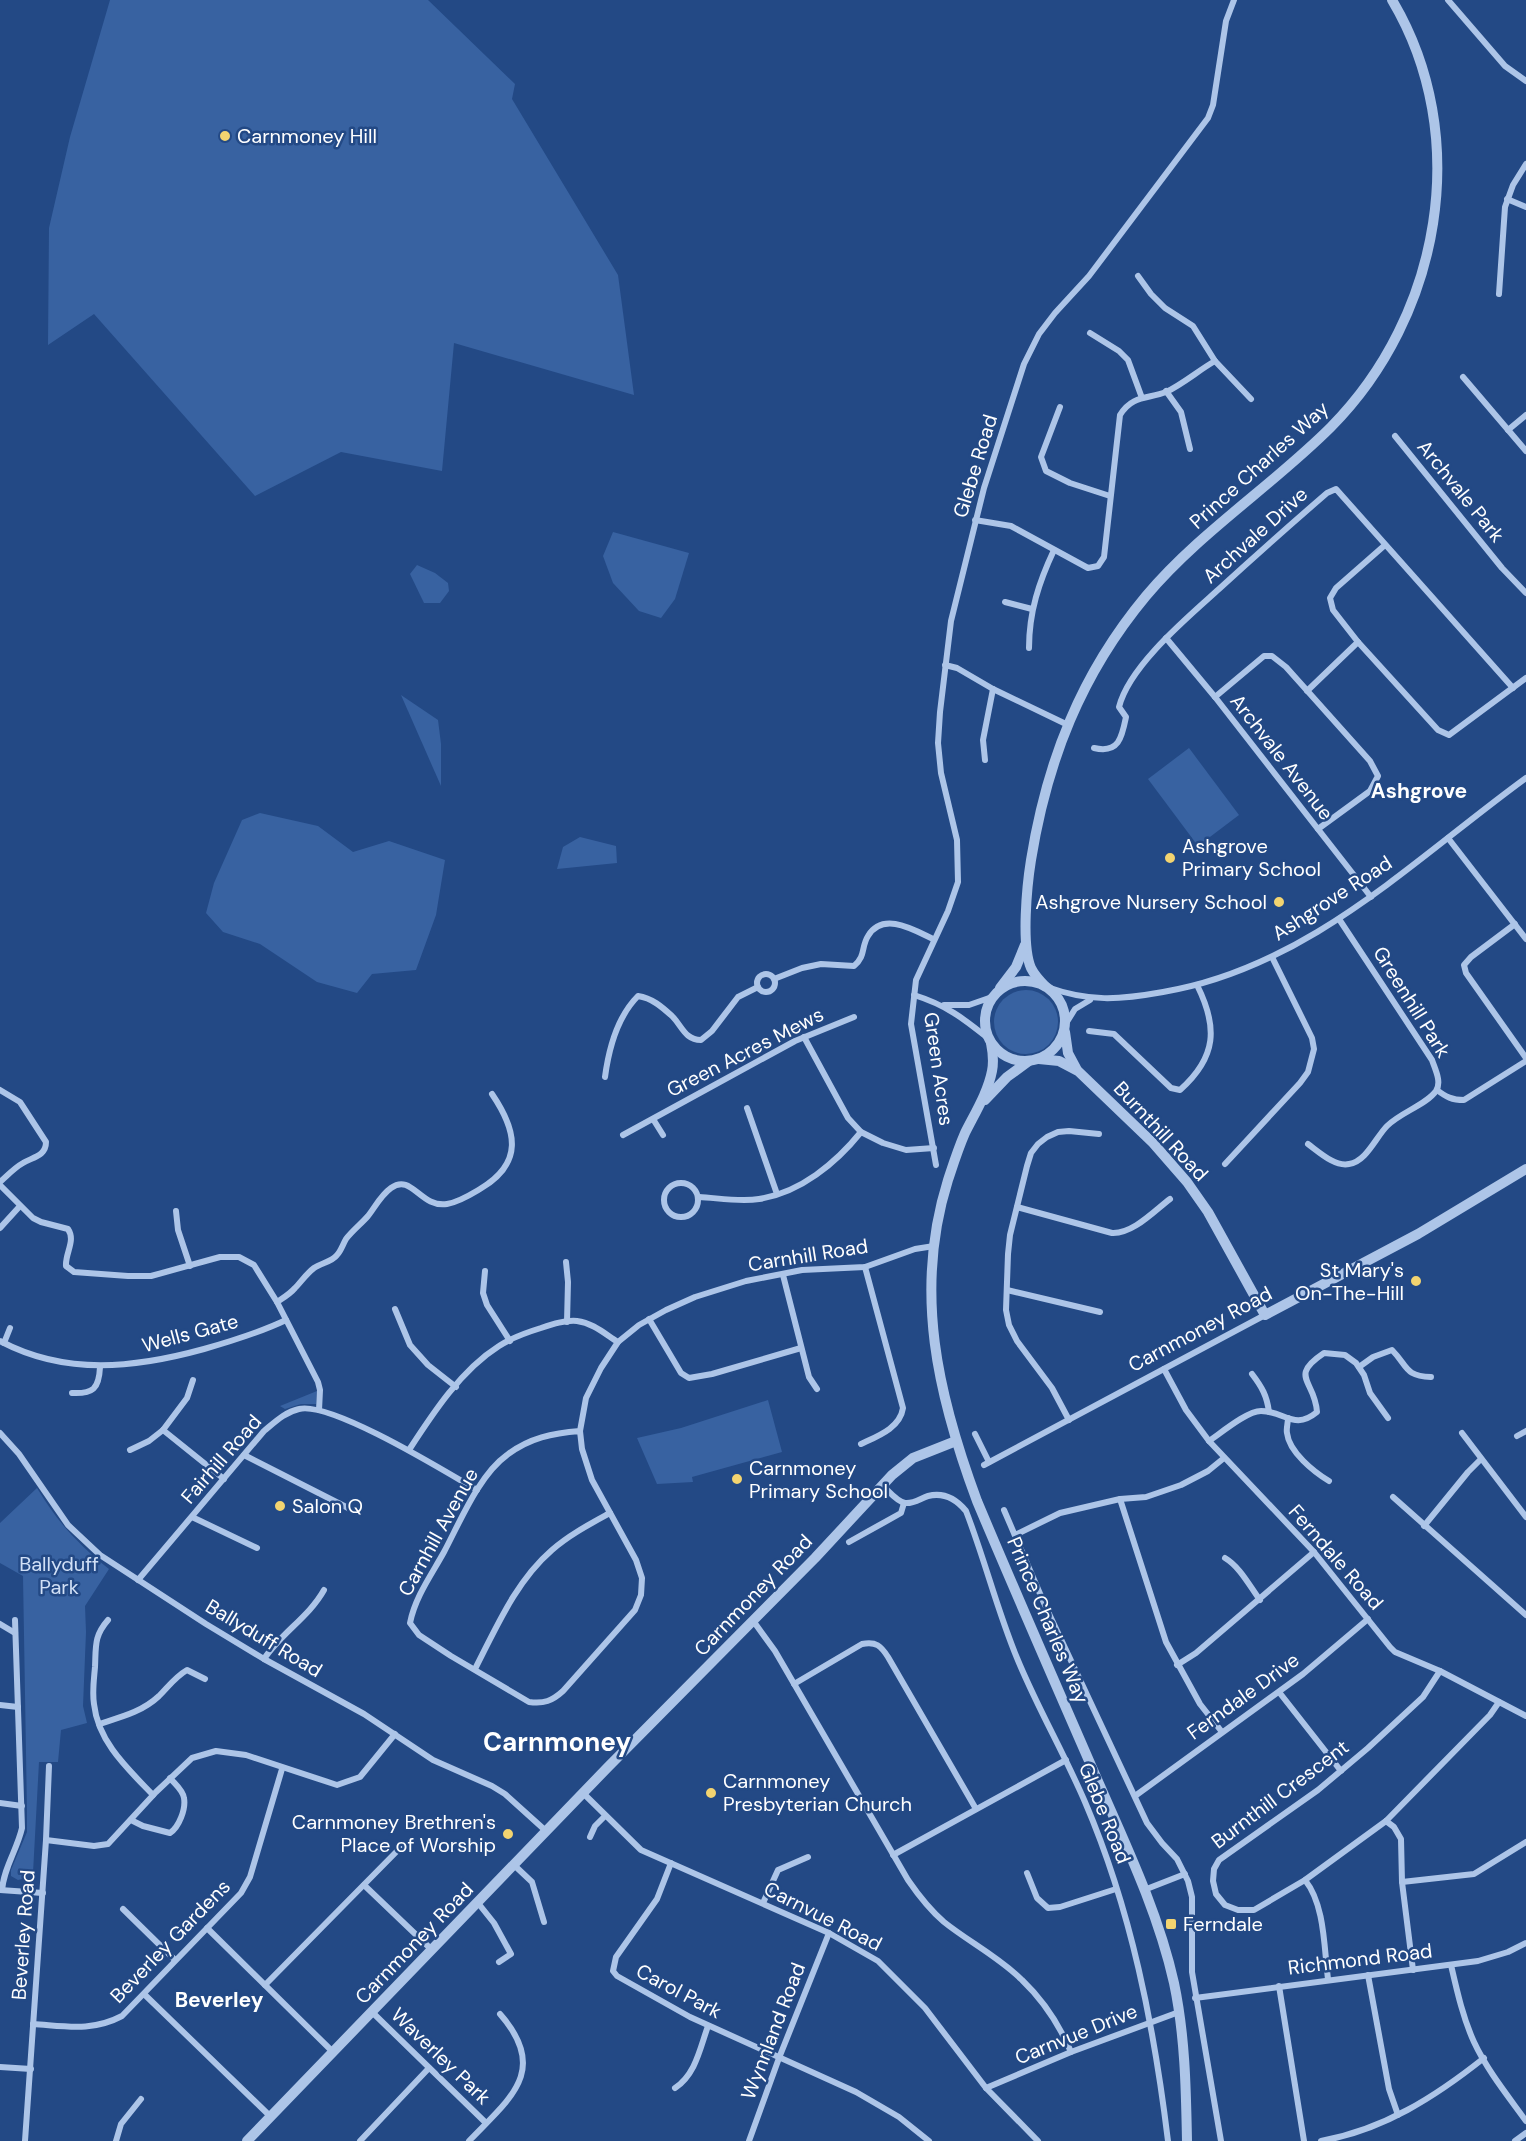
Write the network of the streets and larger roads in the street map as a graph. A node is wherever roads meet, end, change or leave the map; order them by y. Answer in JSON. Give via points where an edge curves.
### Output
{"nodes":[{"id":1,"x":1234,"y":0,"type":"edge"},
{"id":2,"x":1392,"y":0,"type":"edge"},
{"id":3,"x":1448,"y":0,"type":"edge"},
{"id":4,"x":1526,"y":81,"type":"edge"},
{"id":5,"x":1526,"y":164,"type":"edge"},
{"id":6,"x":1507,"y":200,"type":"junction"},
{"id":7,"x":1526,"y":207,"type":"edge"},
{"id":8,"x":1138,"y":276,"type":"dead end"},
{"id":9,"x":1499,"y":294,"type":"dead end"},
{"id":10,"x":1090,"y":333,"type":"dead end"},
{"id":11,"x":1215,"y":361,"type":"junction"},
{"id":12,"x":1463,"y":377,"type":"dead end"},
{"id":13,"x":1166,"y":391,"type":"junction"},
{"id":14,"x":1142,"y":398,"type":"junction"},
{"id":15,"x":1251,"y":399,"type":"dead end"},
{"id":16,"x":1060,"y":407,"type":"dead end"},
{"id":17,"x":1526,"y":415,"type":"edge"},
{"id":18,"x":1508,"y":430,"type":"junction"},
{"id":19,"x":1395,"y":436,"type":"dead end"},
{"id":20,"x":1190,"y":448,"type":"dead end"},
{"id":21,"x":1526,"y":451,"type":"edge"},
{"id":22,"x":1110,"y":496,"type":"junction"},
{"id":23,"x":975,"y":520,"type":"junction"},
{"id":24,"x":1385,"y":544,"type":"junction"},
{"id":25,"x":1054,"y":550,"type":"junction"},
{"id":26,"x":1526,"y":593,"type":"edge"},
{"id":27,"x":1005,"y":602,"type":"dead end"},
{"id":28,"x":1032,"y":609,"type":"junction"},
{"id":29,"x":1166,"y":638,"type":"junction"},
{"id":30,"x":1358,"y":642,"type":"junction"},
{"id":31,"x":1029,"y":648,"type":"dead end"},
{"id":32,"x":945,"y":665,"type":"junction"},
{"id":33,"x":1526,"y":678,"type":"edge"},
{"id":34,"x":1513,"y":688,"type":"junction"},
{"id":35,"x":993,"y":689,"type":"junction"},
{"id":36,"x":1307,"y":691,"type":"junction"},
{"id":37,"x":1215,"y":697,"type":"junction"},
{"id":38,"x":1068,"y":725,"type":"junction"},
{"id":39,"x":1094,"y":748,"type":"dead end"},
{"id":40,"x":985,"y":760,"type":"dead end"},
{"id":41,"x":1523,"y":780,"type":"edge"},
{"id":42,"x":1526,"y":789,"type":"edge"},
{"id":43,"x":1318,"y":829,"type":"junction"},
{"id":44,"x":1448,"y":838,"type":"junction"},
{"id":45,"x":1371,"y":897,"type":"junction"},
{"id":46,"x":1339,"y":919,"type":"junction"},
{"id":47,"x":1515,"y":924,"type":"junction"},
{"id":48,"x":933,"y":939,"type":"junction"},
{"id":49,"x":1526,"y":939,"type":"edge"},
{"id":50,"x":1026,"y":940,"type":"junction"},
{"id":51,"x":1272,"y":957,"type":"junction"},
{"id":52,"x":774,"y":979,"type":"junction"},
{"id":53,"x":1197,"y":986,"type":"junction"},
{"id":54,"x":758,"y":987,"type":"junction"},
{"id":55,"x":1046,"y":987,"type":"junction"},
{"id":56,"x":914,"y":995,"type":"junction"},
{"id":57,"x":994,"y":995,"type":"junction"},
{"id":58,"x":1096,"y":999,"type":"junction"},
{"id":59,"x":941,"y":1004,"type":"junction"},
{"id":60,"x":854,"y":1017,"type":"dead end"},
{"id":61,"x":1065,"y":1027,"type":"junction"},
{"id":62,"x":1089,"y":1031,"type":"dead end"},
{"id":63,"x":804,"y":1037,"type":"junction"},
{"id":64,"x":990,"y":1041,"type":"junction"},
{"id":65,"x":1526,"y":1059,"type":"edge"},
{"id":66,"x":1034,"y":1060,"type":"junction"},
{"id":67,"x":1078,"y":1071,"type":"junction"},
{"id":68,"x":605,"y":1077,"type":"dead end"},
{"id":69,"x":0,"y":1090,"type":"edge"},
{"id":70,"x":1437,"y":1090,"type":"junction"},
{"id":71,"x":492,"y":1094,"type":"dead end"},
{"id":72,"x":747,"y":1108,"type":"dead end"},
{"id":73,"x":977,"y":1109,"type":"junction"},
{"id":74,"x":653,"y":1119,"type":"junction"},
{"id":75,"x":861,"y":1132,"type":"junction"},
{"id":76,"x":1099,"y":1134,"type":"dead end"},
{"id":77,"x":623,"y":1135,"type":"dead end"},
{"id":78,"x":663,"y":1135,"type":"dead end"},
{"id":79,"x":1308,"y":1144,"type":"dead end"},
{"id":80,"x":934,"y":1148,"type":"junction"},
{"id":81,"x":1225,"y":1164,"type":"dead end"},
{"id":82,"x":936,"y":1165,"type":"dead end"},
{"id":83,"x":1526,"y":1169,"type":"edge"},
{"id":84,"x":0,"y":1184,"type":"edge"},
{"id":85,"x":777,"y":1194,"type":"junction"},
{"id":86,"x":699,"y":1197,"type":"junction"},
{"id":87,"x":1170,"y":1199,"type":"dead end"},
{"id":88,"x":20,"y":1206,"type":"junction"},
{"id":89,"x":1017,"y":1207,"type":"junction"},
{"id":90,"x":176,"y":1211,"type":"dead end"},
{"id":91,"x":0,"y":1228,"type":"edge"},
{"id":92,"x":934,"y":1246,"type":"junction"},
{"id":93,"x":566,"y":1262,"type":"dead end"},
{"id":94,"x":190,"y":1266,"type":"junction"},
{"id":95,"x":865,"y":1267,"type":"junction"},
{"id":96,"x":485,"y":1271,"type":"dead end"},
{"id":97,"x":783,"y":1275,"type":"junction"},
{"id":98,"x":1007,"y":1290,"type":"junction"},
{"id":99,"x":277,"y":1302,"type":"junction"},
{"id":100,"x":395,"y":1309,"type":"dead end"},
{"id":101,"x":1100,"y":1312,"type":"dead end"},
{"id":102,"x":1264,"y":1315,"type":"junction"},
{"id":103,"x":650,"y":1319,"type":"junction"},
{"id":104,"x":286,"y":1320,"type":"junction"},
{"id":105,"x":567,"y":1322,"type":"junction"},
{"id":106,"x":10,"y":1328,"type":"dead end"},
{"id":107,"x":510,"y":1341,"type":"junction"},
{"id":108,"x":2,"y":1342,"type":"edge"},
{"id":109,"x":618,"y":1342,"type":"junction"},
{"id":110,"x":801,"y":1348,"type":"junction"},
{"id":111,"x":100,"y":1367,"type":"junction"},
{"id":112,"x":1359,"y":1367,"type":"junction"},
{"id":113,"x":1164,"y":1369,"type":"junction"},
{"id":114,"x":1252,"y":1374,"type":"dead end"},
{"id":115,"x":1431,"y":1377,"type":"dead end"},
{"id":116,"x":193,"y":1380,"type":"dead end"},
{"id":117,"x":456,"y":1387,"type":"junction"},
{"id":118,"x":817,"y":1389,"type":"dead end"},
{"id":119,"x":72,"y":1393,"type":"dead end"},
{"id":120,"x":319,"y":1410,"type":"junction"},
{"id":121,"x":1269,"y":1412,"type":"junction"},
{"id":122,"x":1288,"y":1418,"type":"junction"},
{"id":123,"x":1388,"y":1418,"type":"dead end"},
{"id":124,"x":1069,"y":1420,"type":"junction"},
{"id":125,"x":162,"y":1430,"type":"junction"},
{"id":126,"x":580,"y":1431,"type":"junction"},
{"id":127,"x":1526,"y":1431,"type":"edge"},
{"id":128,"x":0,"y":1432,"type":"edge"},
{"id":129,"x":1462,"y":1433,"type":"dead end"},
{"id":130,"x":975,"y":1434,"type":"dead end"},
{"id":131,"x":1516,"y":1436,"type":"dead end"},
{"id":132,"x":956,"y":1441,"type":"junction"},
{"id":133,"x":1209,"y":1441,"type":"junction"},
{"id":134,"x":861,"y":1444,"type":"dead end"},
{"id":135,"x":130,"y":1450,"type":"dead end"},
{"id":136,"x":410,"y":1450,"type":"junction"},
{"id":137,"x":244,"y":1455,"type":"junction"},
{"id":138,"x":1224,"y":1458,"type":"junction"},
{"id":139,"x":1481,"y":1459,"type":"junction"},
{"id":140,"x":224,"y":1479,"type":"junction"},
{"id":141,"x":1329,"y":1481,"type":"dead end"},
{"id":142,"x":882,"y":1485,"type":"junction"},
{"id":143,"x":477,"y":1491,"type":"junction"},
{"id":144,"x":1393,"y":1497,"type":"dead end"},
{"id":145,"x":1120,"y":1499,"type":"junction"},
{"id":146,"x":904,"y":1503,"type":"junction"},
{"id":147,"x":1004,"y":1510,"type":"dead end"},
{"id":148,"x":356,"y":1512,"type":"dead end"},
{"id":149,"x":610,"y":1513,"type":"junction"},
{"id":150,"x":192,"y":1517,"type":"junction"},
{"id":151,"x":1526,"y":1517,"type":"edge"},
{"id":152,"x":1425,"y":1526,"type":"junction"},
{"id":153,"x":1015,"y":1535,"type":"junction"},
{"id":154,"x":849,"y":1542,"type":"dead end"},
{"id":155,"x":257,"y":1548,"type":"dead end"},
{"id":156,"x":1314,"y":1552,"type":"junction"},
{"id":157,"x":1225,"y":1558,"type":"dead end"},
{"id":158,"x":138,"y":1580,"type":"junction"},
{"id":159,"x":324,"y":1590,"type":"dead end"},
{"id":160,"x":1260,"y":1600,"type":"junction"},
{"id":161,"x":1526,"y":1615,"type":"edge"},
{"id":162,"x":1368,"y":1619,"type":"junction"},
{"id":163,"x":15,"y":1620,"type":"dead end"},
{"id":164,"x":108,"y":1620,"type":"dead end"},
{"id":165,"x":754,"y":1622,"type":"junction"},
{"id":166,"x":0,"y":1624,"type":"edge"},
{"id":167,"x":15,"y":1633,"type":"junction"},
{"id":168,"x":264,"y":1659,"type":"junction"},
{"id":169,"x":1178,"y":1665,"type":"junction"},
{"id":170,"x":475,"y":1669,"type":"junction"},
{"id":171,"x":1440,"y":1671,"type":"junction"},
{"id":172,"x":205,"y":1679,"type":"dead end"},
{"id":173,"x":794,"y":1684,"type":"junction"},
{"id":174,"x":1279,"y":1692,"type":"junction"},
{"id":175,"x":1499,"y":1702,"type":"junction"},
{"id":176,"x":0,"y":1706,"type":"edge"},
{"id":177,"x":18,"y":1707,"type":"junction"},
{"id":178,"x":1526,"y":1716,"type":"edge"},
{"id":179,"x":99,"y":1724,"type":"junction"},
{"id":180,"x":1222,"y":1732,"type":"junction"},
{"id":181,"x":395,"y":1734,"type":"junction"},
{"id":182,"x":1066,"y":1760,"type":"junction"},
{"id":183,"x":49,"y":1766,"type":"dead end"},
{"id":184,"x":282,"y":1769,"type":"junction"},
{"id":185,"x":1341,"y":1771,"type":"junction"},
{"id":186,"x":170,"y":1778,"type":"junction"},
{"id":187,"x":583,"y":1793,"type":"junction"},
{"id":188,"x":153,"y":1795,"type":"junction"},
{"id":189,"x":1135,"y":1796,"type":"junction"},
{"id":190,"x":0,"y":1803,"type":"edge"},
{"id":191,"x":22,"y":1806,"type":"junction"},
{"id":192,"x":976,"y":1809,"type":"junction"},
{"id":193,"x":605,"y":1816,"type":"junction"},
{"id":194,"x":131,"y":1820,"type":"junction"},
{"id":195,"x":1386,"y":1821,"type":"junction"},
{"id":196,"x":546,"y":1831,"type":"junction"},
{"id":197,"x":590,"y":1837,"type":"dead end"},
{"id":198,"x":46,"y":1840,"type":"junction"},
{"id":199,"x":1526,"y":1842,"type":"edge"},
{"id":200,"x":404,"y":1844,"type":"dead end"},
{"id":201,"x":893,"y":1855,"type":"junction"},
{"id":202,"x":808,"y":1857,"type":"dead end"},
{"id":203,"x":671,"y":1863,"type":"junction"},
{"id":204,"x":514,"y":1864,"type":"junction"},
{"id":205,"x":1026,"y":1873,"type":"dead end"},
{"id":206,"x":1185,"y":1874,"type":"junction"},
{"id":207,"x":1305,"y":1880,"type":"junction"},
{"id":208,"x":1402,"y":1882,"type":"junction"},
{"id":209,"x":364,"y":1885,"type":"junction"},
{"id":210,"x":1116,"y":1889,"type":"junction"},
{"id":211,"x":1,"y":1890,"type":"edge"},
{"id":212,"x":1144,"y":1890,"type":"junction"},
{"id":213,"x":43,"y":1893,"type":"junction"},
{"id":214,"x":478,"y":1903,"type":"junction"},
{"id":215,"x":763,"y":1903,"type":"junction"},
{"id":216,"x":123,"y":1910,"type":"dead end"},
{"id":217,"x":544,"y":1922,"type":"dead end"},
{"id":218,"x":207,"y":1928,"type":"junction"},
{"id":219,"x":829,"y":1933,"type":"junction"},
{"id":220,"x":1525,"y":1946,"type":"edge"},
{"id":221,"x":432,"y":1950,"type":"junction"},
{"id":222,"x":175,"y":1960,"type":"junction"},
{"id":223,"x":499,"y":1962,"type":"dead end"},
{"id":224,"x":1451,"y":1965,"type":"junction"},
{"id":225,"x":1413,"y":1970,"type":"junction"},
{"id":226,"x":1368,"y":1975,"type":"junction"},
{"id":227,"x":1329,"y":1979,"type":"junction"},
{"id":228,"x":265,"y":1985,"type":"junction"},
{"id":229,"x":1279,"y":1986,"type":"junction"},
{"id":230,"x":144,"y":1994,"type":"junction"},
{"id":231,"x":1195,"y":1998,"type":"junction"},
{"id":232,"x":372,"y":2012,"type":"junction"},
{"id":233,"x":1179,"y":2012,"type":"junction"},
{"id":234,"x":500,"y":2014,"type":"dead end"},
{"id":235,"x":1151,"y":2021,"type":"junction"},
{"id":236,"x":33,"y":2024,"type":"junction"},
{"id":237,"x":708,"y":2026,"type":"junction"},
{"id":238,"x":333,"y":2052,"type":"junction"},
{"id":239,"x":1071,"y":2052,"type":"junction"},
{"id":240,"x":779,"y":2058,"type":"junction"},
{"id":241,"x":1484,"y":2058,"type":"junction"},
{"id":242,"x":0,"y":2067,"type":"edge"},
{"id":243,"x":429,"y":2068,"type":"junction"},
{"id":244,"x":30,"y":2069,"type":"junction"},
{"id":245,"x":675,"y":2088,"type":"dead end"},
{"id":246,"x":986,"y":2088,"type":"junction"},
{"id":247,"x":141,"y":2099,"type":"dead end"},
{"id":248,"x":1398,"y":2115,"type":"junction"},
{"id":249,"x":271,"y":2117,"type":"junction"},
{"id":250,"x":1526,"y":2121,"type":"edge"},
{"id":251,"x":486,"y":2123,"type":"junction"},
{"id":252,"x":1526,"y":2133,"type":"edge"},
{"id":253,"x":25,"y":2141,"type":"edge"},
{"id":254,"x":116,"y":2141,"type":"edge"},
{"id":255,"x":247,"y":2141,"type":"edge"},
{"id":256,"x":360,"y":2141,"type":"edge"},
{"id":257,"x":468,"y":2141,"type":"edge"},
{"id":258,"x":749,"y":2141,"type":"edge"},
{"id":259,"x":929,"y":2141,"type":"edge"},
{"id":260,"x":1038,"y":2141,"type":"edge"},
{"id":261,"x":1168,"y":2141,"type":"edge"},
{"id":262,"x":1187,"y":2141,"type":"edge"},
{"id":263,"x":1221,"y":2141,"type":"edge"},
{"id":264,"x":1304,"y":2141,"type":"edge"},
{"id":265,"x":1321,"y":2141,"type":"edge"},
{"id":266,"x":1515,"y":2141,"type":"edge"}],
"edges":[{"from":1,"to":23,"type":"street","name":"Glebe Road","via":[[1226,21],[1208,118],[1089,276],[1039,334],[989,468]]},
{"from":2,"to":38,"type":"street","name":"Prince Charles Way","via":[[1414,43],[1426,79],[1437,148],[1435,222],[1406,319],[1357,399],[1330,428],[1178,562],[1147,595],[1101,660]]},
{"from":3,"to":4,"type":"street","via":[[1505,66]]},
{"from":5,"to":6,"type":"street"},
{"from":6,"to":7,"type":"street"},
{"from":6,"to":9,"type":"street"},
{"from":8,"to":11,"type":"street","via":[[1165,308],[1193,327]]},
{"from":10,"to":14,"type":"street","via":[[1128,360]]},
{"from":11,"to":13,"type":"street"},
{"from":11,"to":15,"type":"street"},
{"from":12,"to":18,"type":"street"},
{"from":13,"to":14,"type":"street"},
{"from":13,"to":20,"type":"street","via":[[1180,412]]},
{"from":14,"to":22,"type":"street","via":[[1126,405],[1120,415]]},
{"from":16,"to":22,"type":"street","via":[[1041,457],[1046,471]]},
{"from":17,"to":18,"type":"street"},
{"from":18,"to":21,"type":"street"},
{"from":19,"to":26,"type":"street","name":"Archvale Park"},
{"from":22,"to":25,"type":"street","via":[[1104,557],[1098,566],[1088,568]]},
{"from":23,"to":25,"type":"street","via":[[1011,526]]},
{"from":23,"to":32,"type":"street","name":"Glebe Road","via":[[951,621]]},
{"from":24,"to":29,"type":"street","name":"Archvale Drive","via":[[1336,489],[1269,543]]},
{"from":24,"to":30,"type":"street","via":[[1330,598],[1333,610]]},
{"from":24,"to":34,"type":"street","name":"Archvale Drive"},
{"from":25,"to":28,"type":"street"},
{"from":27,"to":28,"type":"street"},
{"from":28,"to":31,"type":"street"},
{"from":29,"to":37,"type":"street","name":"Archvale Avenue"},
{"from":29,"to":39,"type":"street","name":"Archvale Drive","via":[[1122,695],[1119,707],[1126,717],[1120,739],[1113,748]]},
{"from":30,"to":34,"type":"street","via":[[1438,730],[1449,735]]},
{"from":30,"to":36,"type":"street"},
{"from":32,"to":35,"type":"street"},
{"from":32,"to":48,"type":"street","name":"Glebe Road","via":[[938,743],[959,865],[948,911]]},
{"from":33,"to":34,"type":"street"},
{"from":35,"to":38,"type":"street"},
{"from":35,"to":40,"type":"street","via":[[983,741]]},
{"from":36,"to":37,"type":"street","via":[[1286,667],[1272,656],[1264,656]]},
{"from":36,"to":43,"type":"street","via":[[1370,761],[1378,776],[1370,791]]},
{"from":37,"to":43,"type":"street","name":"Archvale Avenue"},
{"from":38,"to":50,"type":"street","name":"Prince Charles Way","via":[[1045,790],[1036,830]]},
{"from":41,"to":42,"type":"street"},
{"from":41,"to":44,"type":"street","name":"Ashgrove Road"},
{"from":43,"to":45,"type":"street","name":"Archvale Avenue"},
{"from":44,"to":45,"type":"street","name":"Ashgrove Road"},
{"from":44,"to":47,"type":"street"},
{"from":45,"to":46,"type":"street","name":"Ashgrove Road"},
{"from":46,"to":51,"type":"street","name":"Ashgrove Road"},
{"from":46,"to":70,"type":"street","name":"Greenhill Park","via":[[1432,1060]]},
{"from":47,"to":49,"type":"street"},
{"from":47,"to":65,"type":"street","via":[[1464,965]]},
{"from":48,"to":52,"type":"street","via":[[907,926],[878,926],[867,937],[861,961],[854,966],[821,964]]},
{"from":48,"to":56,"type":"street","name":"Glebe Road"},
{"from":50,"to":55,"type":"street","name":"Prince Charles Way","via":[[1031,967]]},
{"from":50,"to":57,"type":"street","name":"Prince Charles Way","via":[[1016,967]]},
{"from":51,"to":53,"type":"street","name":"Ashgrove Road"},
{"from":51,"to":81,"type":"street","via":[[1312,1038],[1312,1062],[1300,1083]]},
{"from":52,"to":54,"type":"street","via":[[771,990]]},
{"from":52,"to":54,"type":"street","via":[[762,975]]},
{"from":53,"to":58,"type":"street","name":"Ashgrove Road"},
{"from":53,"to":62,"type":"street","via":[[1212,1025],[1209,1044],[1205,1059],[1180,1090],[1171,1088],[1114,1034]]},
{"from":54,"to":68,"type":"street","via":[[738,996],[701,1040],[684,1034],[674,1018],[649,998],[638,996],[627,1007],[609,1049]]},
{"from":55,"to":57,"type":"street","via":[[1014,982]]},
{"from":55,"to":58,"type":"street","name":"Ashgrove Road"},
{"from":55,"to":61,"type":"street","via":[[1063,1008]]},
{"from":56,"to":59,"type":"street"},
{"from":56,"to":80,"type":"street","name":"Green Acres","via":[[911,1024]]},
{"from":57,"to":59,"type":"street","via":[[969,1005]]},
{"from":57,"to":64,"type":"street","via":[[985,1022]]},
{"from":58,"to":61,"type":"street","name":"Ashgrove Road","via":[[1082,1003]]},
{"from":59,"to":64,"type":"street"},
{"from":60,"to":63,"type":"street","name":"Green Acres Mews"},
{"from":61,"to":66,"type":"street","via":[[1056,1048]]},
{"from":61,"to":67,"type":"street","name":"Burnthill Road","via":[[1068,1053]]},
{"from":63,"to":74,"type":"street","name":"Green Acres Mews"},
{"from":63,"to":75,"type":"street","name":"Green Acres","via":[[848,1118]]},
{"from":64,"to":66,"type":"street","via":[[1008,1058]]},
{"from":64,"to":73,"type":"street","name":"Prince Charles Way","via":[[993,1069]]},
{"from":65,"to":70,"type":"street","via":[[1464,1100],[1453,1100]]},
{"from":66,"to":67,"type":"street","name":"Burnthill Road","via":[[1059,1061]]},
{"from":66,"to":73,"type":"street","name":"Prince Charles Way","via":[[1007,1077]]},
{"from":67,"to":102,"type":"street","name":"Burnthill Road","via":[[1153,1143],[1187,1182]]},
{"from":69,"to":84,"type":"street","via":[[20,1102],[46,1148]]},
{"from":70,"to":79,"type":"street","name":"Greenhill Park","via":[[1386,1127],[1358,1161],[1347,1165],[1333,1161]]},
{"from":71,"to":99,"type":"street","via":[[512,1141],[511,1158],[500,1174],[474,1192],[445,1204],[429,1202],[407,1184],[392,1187],[336,1257],[312,1269]]},
{"from":72,"to":85,"type":"street"},
{"from":73,"to":92,"type":"street","name":"Prince Charles Way","via":[[947,1183]]},
{"from":74,"to":77,"type":"street","name":"Green Acres Mews"},
{"from":74,"to":78,"type":"street","name":"Green Acres Mews"},
{"from":75,"to":80,"type":"street","name":"Green Acres","via":[[906,1150]]},
{"from":75,"to":85,"type":"street","via":[[817,1174]]},
{"from":76,"to":89,"type":"street","via":[[1058,1132],[1038,1144],[1031,1153]]},
{"from":80,"to":82,"type":"street","name":"Green Acres"},
{"from":83,"to":102,"type":"street","name":"Carnmoney Road","via":[[1418,1234]]},
{"from":84,"to":88,"type":"street"},
{"from":85,"to":86,"type":"street","via":[[759,1200]]},
{"from":86,"to":86,"type":"street","via":[[697,1208],[688,1216],[672,1214],[665,1205],[665,1194],[677,1183],[689,1184]]},
{"from":87,"to":89,"type":"street","via":[[1120,1233]]},
{"from":88,"to":91,"type":"street"},
{"from":88,"to":94,"type":"street","via":[[41,1222],[68,1229],[72,1240],[65,1261],[74,1272],[151,1275]]},
{"from":89,"to":98,"type":"street","via":[[1010,1235]]},
{"from":90,"to":94,"type":"street"},
{"from":92,"to":95,"type":"street","name":"Carnhill Road"},
{"from":92,"to":132,"type":"street","name":"Prince Charles Way","via":[[933,1332],[937,1368]]},
{"from":93,"to":105,"type":"street"},
{"from":94,"to":99,"type":"street","via":[[220,1257],[239,1257],[254,1265]]},
{"from":95,"to":97,"type":"street","name":"Carnhill Road","via":[[802,1270]]},
{"from":95,"to":134,"type":"street","via":[[903,1408],[902,1417],[885,1433]]},
{"from":96,"to":107,"type":"street","via":[[483,1293],[487,1305]]},
{"from":97,"to":103,"type":"street","name":"Carnhill Road","via":[[746,1281],[695,1297]]},
{"from":97,"to":110,"type":"street"},
{"from":98,"to":101,"type":"street"},
{"from":98,"to":124,"type":"street","via":[[1006,1310],[1013,1333],[1052,1388]]},
{"from":99,"to":104,"type":"street"},
{"from":100,"to":117,"type":"street","via":[[410,1346]]},
{"from":102,"to":113,"type":"street","name":"Carnmoney Road"},
{"from":103,"to":109,"type":"street","name":"Carnhill Road"},
{"from":103,"to":110,"type":"street","via":[[681,1373],[689,1378]]},
{"from":104,"to":111,"type":"street","name":"Wells Gate","via":[[240,1339],[182,1355]]},
{"from":104,"to":120,"type":"street","via":[[318,1382]]},
{"from":105,"to":107,"type":"street"},
{"from":105,"to":109,"type":"street","via":[[593,1326]]},
{"from":106,"to":108,"type":"street","name":"Wells Gate"},
{"from":107,"to":117,"type":"street","via":[[482,1360]]},
{"from":108,"to":111,"type":"street","name":"Wells Gate","via":[[51,1361]]},
{"from":109,"to":126,"type":"street","name":"Carnhill Road","via":[[586,1398]]},
{"from":110,"to":118,"type":"street","via":[[809,1377]]},
{"from":111,"to":119,"type":"street","via":[[92,1390],[86,1394]]},
{"from":112,"to":115,"type":"street","via":[[1392,1350],[1411,1372]]},
{"from":112,"to":122,"type":"street","via":[[1345,1355],[1324,1353],[1310,1362],[1305,1371],[1306,1381],[1316,1399],[1317,1412],[1296,1422]]},
{"from":112,"to":123,"type":"street","via":[[1370,1393]]},
{"from":113,"to":124,"type":"street","name":"Carnmoney Road"},
{"from":113,"to":133,"type":"street","name":"Ferndale Road","via":[[1186,1410]]},
{"from":114,"to":121,"type":"street","via":[[1263,1388]]},
{"from":116,"to":125,"type":"street","via":[[188,1398]]},
{"from":117,"to":136,"type":"street"},
{"from":120,"to":136,"type":"street","name":"Fairhill Road"},
{"from":120,"to":137,"type":"street","name":"Fairhill Road","via":[[300,1408],[282,1416]]},
{"from":121,"to":122,"type":"street"},
{"from":121,"to":133,"type":"street","via":[[1259,1411]]},
{"from":122,"to":141,"type":"street","via":[[1291,1443],[1313,1472]]},
{"from":124,"to":130,"type":"street","name":"Carnmoney Road","via":[[987,1464]]},
{"from":125,"to":135,"type":"street","via":[[149,1442]]},
{"from":125,"to":140,"type":"street"},
{"from":126,"to":143,"type":"street","name":"Carnhill Avenue","via":[[533,1439],[505,1455]]},
{"from":126,"to":149,"type":"street","name":"Carnhill Avenue","via":[[592,1480]]},
{"from":127,"to":131,"type":"street"},
{"from":128,"to":158,"type":"street","name":"Ballyduff Road","via":[[68,1525],[83,1541]]},
{"from":129,"to":139,"type":"street"},
{"from":132,"to":142,"type":"street","name":"Carnmoney Road","via":[[913,1458]]},
{"from":132,"to":212,"type":"street","name":"Prince Charles Way","via":[[977,1501]]},
{"from":133,"to":138,"type":"street","name":"Ferndale Road"},
{"from":136,"to":143,"type":"street","name":"Fairhill Road"},
{"from":137,"to":140,"type":"street","name":"Fairhill Road"},
{"from":137,"to":148,"type":"street"},
{"from":138,"to":145,"type":"street","via":[[1181,1485],[1146,1497]]},
{"from":138,"to":156,"type":"street","name":"Ferndale Road"},
{"from":139,"to":151,"type":"street"},
{"from":139,"to":152,"type":"street"},
{"from":140,"to":150,"type":"street","name":"Fairhill Road"},
{"from":142,"to":146,"type":"street"},
{"from":142,"to":165,"type":"street","name":"Carnmoney Road"},
{"from":143,"to":170,"type":"street","name":"Carnhill Avenue","via":[[410,1623],[419,1635]]},
{"from":144,"to":152,"type":"street"},
{"from":145,"to":153,"type":"street","via":[[1060,1514]]},
{"from":145,"to":169,"type":"street","via":[[1166,1642]]},
{"from":146,"to":154,"type":"street","via":[[901,1513]]},
{"from":146,"to":182,"type":"street","name":"Glebe Road","via":[[939,1495],[959,1502],[966,1512],[1017,1658]]},
{"from":147,"to":153,"type":"street"},
{"from":149,"to":170,"type":"street","via":[[551,1551],[532,1572],[506,1610]]},
{"from":149,"to":170,"type":"street","name":"Carnhill Avenue","via":[[642,1578],[635,1610],[616,1633],[563,1691],[542,1703],[529,1702]]},
{"from":150,"to":155,"type":"street"},
{"from":150,"to":158,"type":"street","name":"Fairhill Road"},
{"from":152,"to":161,"type":"street"},
{"from":153,"to":189,"type":"street"},
{"from":156,"to":160,"type":"street"},
{"from":156,"to":162,"type":"street","name":"Ferndale Road"},
{"from":157,"to":160,"type":"street","via":[[1236,1565]]},
{"from":158,"to":168,"type":"street","name":"Ballyduff Road"},
{"from":159,"to":168,"type":"street","via":[[311,1609],[280,1636]]},
{"from":160,"to":169,"type":"street"},
{"from":162,"to":171,"type":"street","name":"Ferndale Road","via":[[1395,1652]]},
{"from":162,"to":174,"type":"street","name":"Ferndale Drive"},
{"from":163,"to":167,"type":"street"},
{"from":164,"to":179,"type":"street","via":[[98,1631],[96,1653],[93,1703]]},
{"from":165,"to":173,"type":"street"},
{"from":165,"to":187,"type":"street","name":"Carnmoney Road"},
{"from":166,"to":167,"type":"street"},
{"from":167,"to":177,"type":"street"},
{"from":168,"to":181,"type":"street","name":"Ballyduff Road"},
{"from":169,"to":180,"type":"street","via":[[1200,1704]]},
{"from":171,"to":175,"type":"street","name":"Ferndale Road"},
{"from":171,"to":185,"type":"street","name":"Burnthill Crescent","via":[[1423,1697]]},
{"from":172,"to":179,"type":"street","via":[[187,1670],[138,1712]]},
{"from":173,"to":192,"type":"street","via":[[862,1644],[870,1642],[883,1648]]},
{"from":173,"to":201,"type":"street"},
{"from":174,"to":180,"type":"street","name":"Ferndale Drive"},
{"from":174,"to":185,"type":"street"},
{"from":175,"to":178,"type":"street","name":"Ferndale Road"},
{"from":175,"to":195,"type":"street","name":"Burnthill Crescent"},
{"from":176,"to":177,"type":"street"},
{"from":177,"to":191,"type":"street"},
{"from":179,"to":188,"type":"street","via":[[118,1758]]},
{"from":180,"to":189,"type":"street","name":"Ferndale Drive"},
{"from":181,"to":184,"type":"street","via":[[360,1777],[347,1783],[337,1785]]},
{"from":181,"to":196,"type":"street","name":"Ballyduff Road","via":[[433,1760],[505,1794]]},
{"from":182,"to":192,"type":"street"},
{"from":182,"to":210,"type":"street","name":"Glebe Road","via":[[1086,1803]]},
{"from":183,"to":198,"type":"street","name":"Beverley Road"},
{"from":184,"to":186,"type":"street","via":[[246,1755],[216,1751],[192,1758]]},
{"from":184,"to":218,"type":"street","name":"Beverley Gardens","via":[[250,1877],[241,1893]]},
{"from":185,"to":207,"type":"street","name":"Burnthill Crescent","via":[[1219,1860],[1213,1881],[1216,1894],[1225,1905],[1254,1910]]},
{"from":186,"to":188,"type":"street"},
{"from":186,"to":194,"type":"street","via":[[184,1798],[176,1829],[170,1833],[158,1831]]},
{"from":187,"to":193,"type":"street","name":"Carnvue Road"},
{"from":187,"to":196,"type":"street","name":"Carnmoney Road"},
{"from":188,"to":194,"type":"street"},
{"from":189,"to":206,"type":"street","via":[[1147,1822]]},
{"from":190,"to":191,"type":"street"},
{"from":191,"to":211,"type":"street","via":[[19,1841]]},
{"from":192,"to":201,"type":"street"},
{"from":193,"to":197,"type":"street"},
{"from":193,"to":203,"type":"street","name":"Carnvue Road","via":[[641,1850]]},
{"from":194,"to":198,"type":"street","via":[[108,1844]]},
{"from":195,"to":207,"type":"street","name":"Burnthill Crescent"},
{"from":195,"to":208,"type":"street","via":[[1401,1839]]},
{"from":196,"to":204,"type":"street","name":"Carnmoney Road"},
{"from":198,"to":213,"type":"street","name":"Beverley Road"},
{"from":199,"to":208,"type":"street","via":[[1474,1874]]},
{"from":200,"to":209,"type":"street"},
{"from":201,"to":239,"type":"street","via":[[932,1911],[1011,1970],[1036,1995],[1057,2023]]},
{"from":202,"to":215,"type":"street","via":[[778,1870]]},
{"from":203,"to":215,"type":"street","name":"Carnvue Road"},
{"from":203,"to":237,"type":"street","name":"Carol Park","via":[[657,1899],[616,1957],[613,1971],[625,1982]]},
{"from":204,"to":214,"type":"street","name":"Carnmoney Road"},
{"from":204,"to":217,"type":"street","via":[[532,1882]]},
{"from":205,"to":210,"type":"street","via":[[1037,1898],[1048,1908]]},
{"from":206,"to":212,"type":"street"},
{"from":206,"to":231,"type":"street","via":[[1192,1897]]},
{"from":207,"to":227,"type":"street","via":[[1318,1902]]},
{"from":208,"to":225,"type":"street"},
{"from":209,"to":221,"type":"street"},
{"from":209,"to":228,"type":"street"},
{"from":210,"to":235,"type":"street","name":"Glebe Road"},
{"from":211,"to":213,"type":"street"},
{"from":212,"to":233,"type":"street","name":"Prince Charles Way","via":[[1164,1947]]},
{"from":213,"to":236,"type":"street","name":"Beverley Road"},
{"from":214,"to":221,"type":"street","name":"Carnmoney Road"},
{"from":214,"to":223,"type":"street","via":[[511,1954]]},
{"from":215,"to":219,"type":"street","name":"Carnvue Road"},
{"from":216,"to":222,"type":"street"},
{"from":218,"to":222,"type":"street","name":"Beverley Gardens"},
{"from":218,"to":228,"type":"street"},
{"from":219,"to":240,"type":"street","name":"Wynnland Road"},
{"from":219,"to":246,"type":"street","name":"Carnvue Road","via":[[878,1961],[912,1993]]},
{"from":220,"to":224,"type":"street","name":"Richmond Road"},
{"from":221,"to":232,"type":"street","name":"Carnmoney Road"},
{"from":222,"to":230,"type":"street","name":"Beverley Gardens"},
{"from":224,"to":225,"type":"street","name":"Richmond Road"},
{"from":224,"to":241,"type":"street","via":[[1464,2017]]},
{"from":225,"to":226,"type":"street","name":"Richmond Road"},
{"from":226,"to":227,"type":"street","name":"Richmond Road"},
{"from":226,"to":248,"type":"street","via":[[1389,2089]]},
{"from":227,"to":229,"type":"street","name":"Richmond Road"},
{"from":228,"to":238,"type":"street"},
{"from":229,"to":231,"type":"street","name":"Richmond Road"},
{"from":229,"to":264,"type":"street"},
{"from":230,"to":236,"type":"street","name":"Beverley Gardens","via":[[122,2016],[107,2024]]},
{"from":230,"to":249,"type":"street"},
{"from":231,"to":263,"type":"street"},
{"from":232,"to":238,"type":"street","name":"Carnmoney Road"},
{"from":232,"to":243,"type":"street","name":"Waverley Park"},
{"from":233,"to":235,"type":"street","name":"Carnvue Drive"},
{"from":233,"to":262,"type":"street","name":"Prince Charles Way"},
{"from":234,"to":251,"type":"street","via":[[520,2048],[523,2072],[513,2094]]},
{"from":235,"to":239,"type":"street","name":"Carnvue Drive"},
{"from":235,"to":261,"type":"street","name":"Glebe Road"},
{"from":236,"to":244,"type":"street","name":"Beverley Road"},
{"from":237,"to":240,"type":"street","name":"Carol Park"},
{"from":237,"to":245,"type":"street","via":[[691,2074]]},
{"from":238,"to":249,"type":"street","name":"Carnmoney Road"},
{"from":239,"to":246,"type":"street","name":"Carnvue Drive"},
{"from":240,"to":258,"type":"street","name":"Wynnland Road"},
{"from":240,"to":259,"type":"street","name":"Carol Park","via":[[879,2104]]},
{"from":241,"to":248,"type":"street","via":[[1449,2086]]},
{"from":241,"to":250,"type":"street"},
{"from":242,"to":244,"type":"street"},
{"from":243,"to":251,"type":"street","name":"Waverley Park"},
{"from":243,"to":256,"type":"street"},
{"from":244,"to":253,"type":"street","name":"Beverley Road"},
{"from":246,"to":260,"type":"street","name":"Carnvue Road"},
{"from":247,"to":254,"type":"street","via":[[121,2124]]},
{"from":248,"to":265,"type":"street"},
{"from":249,"to":255,"type":"street","name":"Carnmoney Road"},
{"from":251,"to":257,"type":"street"},
{"from":252,"to":266,"type":"street"}]}
